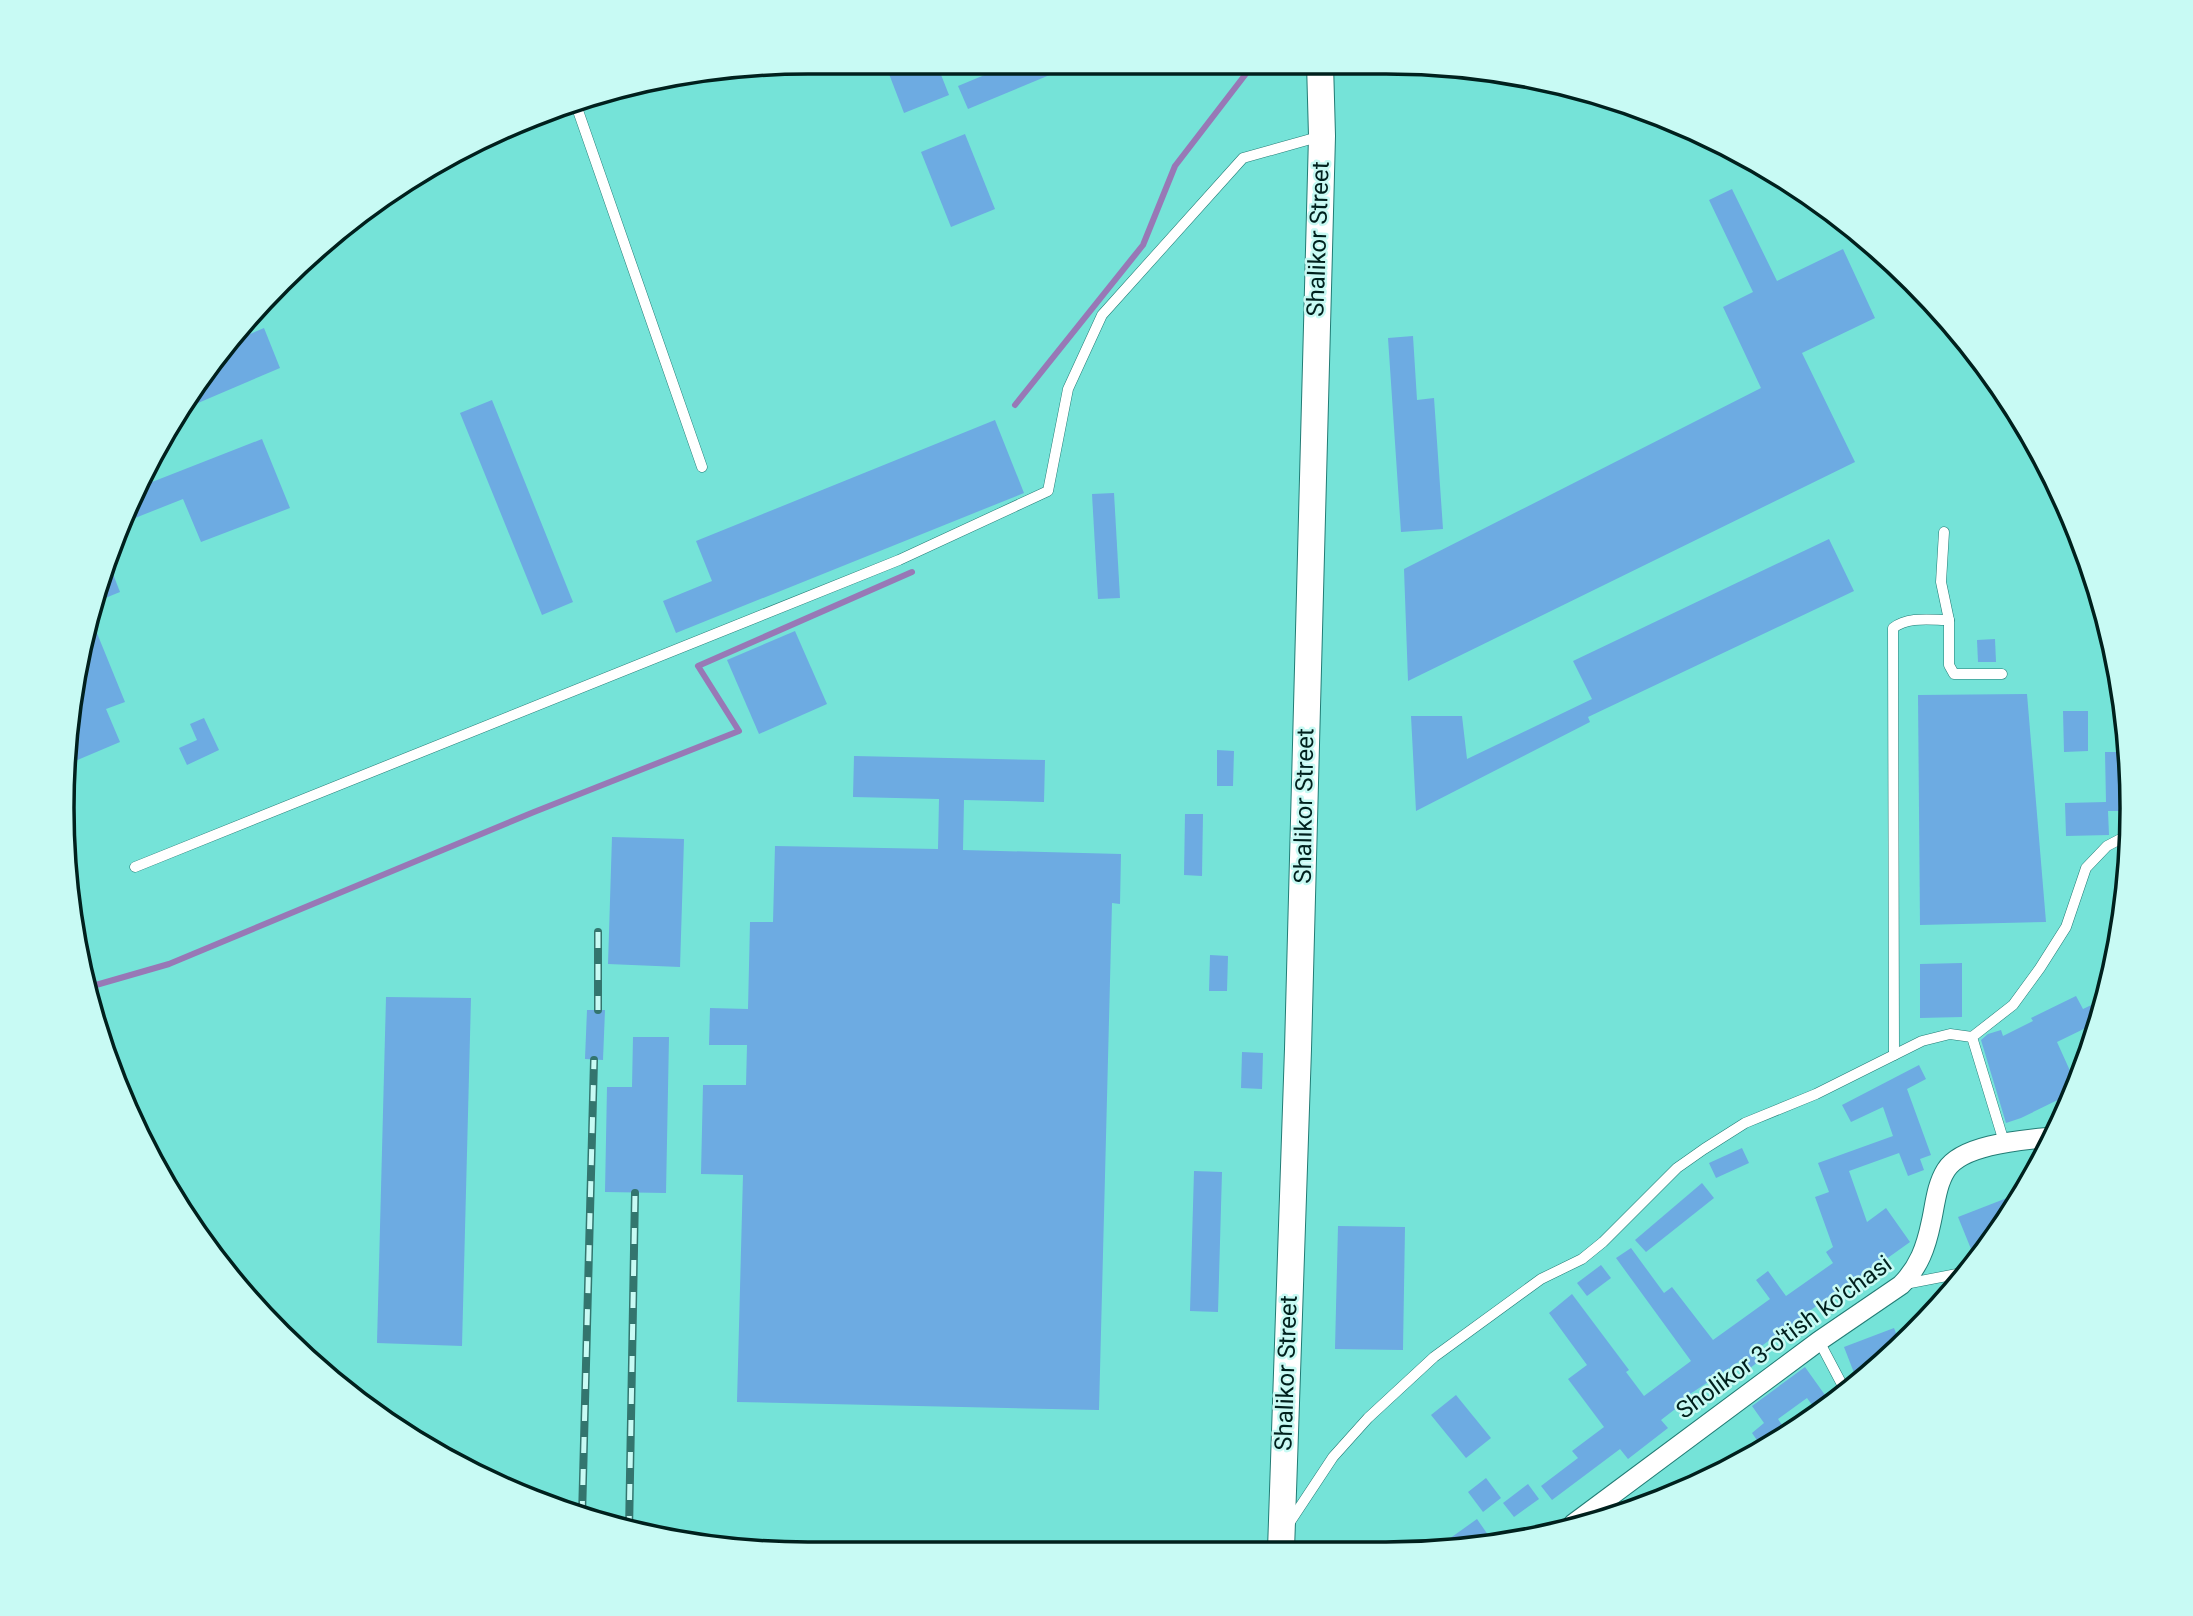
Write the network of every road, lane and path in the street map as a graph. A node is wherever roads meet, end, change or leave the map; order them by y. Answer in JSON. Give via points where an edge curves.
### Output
{"nodes":[{"id":1,"x":1320,"y":74,"type":"edge"},
{"id":2,"x":578,"y":110,"type":"edge"},
{"id":3,"x":1322,"y":136,"type":"junction"},
{"id":4,"x":702,"y":467,"type":"dead end"},
{"id":5,"x":1944,"y":532,"type":"dead end"},
{"id":6,"x":1949,"y":620,"type":"junction"},
{"id":7,"x":2002,"y":674,"type":"dead end"},
{"id":8,"x":2119,"y":840,"type":"edge"},
{"id":9,"x":135,"y":867,"type":"dead end"},
{"id":10,"x":1972,"y":1037,"type":"junction"},
{"id":11,"x":1894,"y":1055,"type":"junction"},
{"id":12,"x":2041,"y":1138,"type":"edge"},
{"id":13,"x":2004,"y":1142,"type":"junction"},
{"id":14,"x":1951,"y":1275,"type":"edge"},
{"id":15,"x":1901,"y":1285,"type":"junction"},
{"id":16,"x":1819,"y":1341,"type":"junction"},
{"id":17,"x":1841,"y":1383,"type":"edge"},
{"id":18,"x":1587,"y":1514,"type":"edge"},
{"id":19,"x":1281,"y":1542,"type":"edge"}],
"edges":[{"from":1,"to":3,"type":"street","name":"Shаlikor Street"},
{"from":2,"to":4,"type":"lane"},
{"from":3,"to":9,"type":"lane","via":[[1243,159],[1102,315],[1068,388],[1048,491],[899,560]]},
{"from":3,"to":19,"type":"street","name":"Shаlikor Street"},
{"from":5,"to":6,"type":"lane","via":[[1941,582]]},
{"from":6,"to":7,"type":"lane","via":[[1949,665],[1954,674]]},
{"from":6,"to":11,"type":"lane","via":[[1901,622],[1892,635]]},
{"from":8,"to":10,"type":"lane","via":[[2106,846],[2086,868],[2066,927],[2013,1005]]},
{"from":10,"to":11,"type":"lane","via":[[1950,1034]]},
{"from":10,"to":13,"type":"lane"},
{"from":11,"to":19,"type":"lane","via":[[1745,1123],[1704,1149],[1677,1168],[1582,1259],[1541,1279],[1434,1357],[1333,1457]]},
{"from":12,"to":13,"type":"street","name":"Sholikor 3-o'tish ko'chasi"},
{"from":13,"to":15,"type":"street","name":"Sholikor 3-o'tish ko'chasi","via":[[1951,1163],[1940,1183],[1923,1253]]},
{"from":14,"to":15,"type":"lane"},
{"from":15,"to":16,"type":"street","name":"Sholikor 3-o'tish ko'chasi"},
{"from":16,"to":17,"type":"lane"},
{"from":16,"to":18,"type":"street","name":"Sholikor 3-o'tish ko'chasi"}]}
